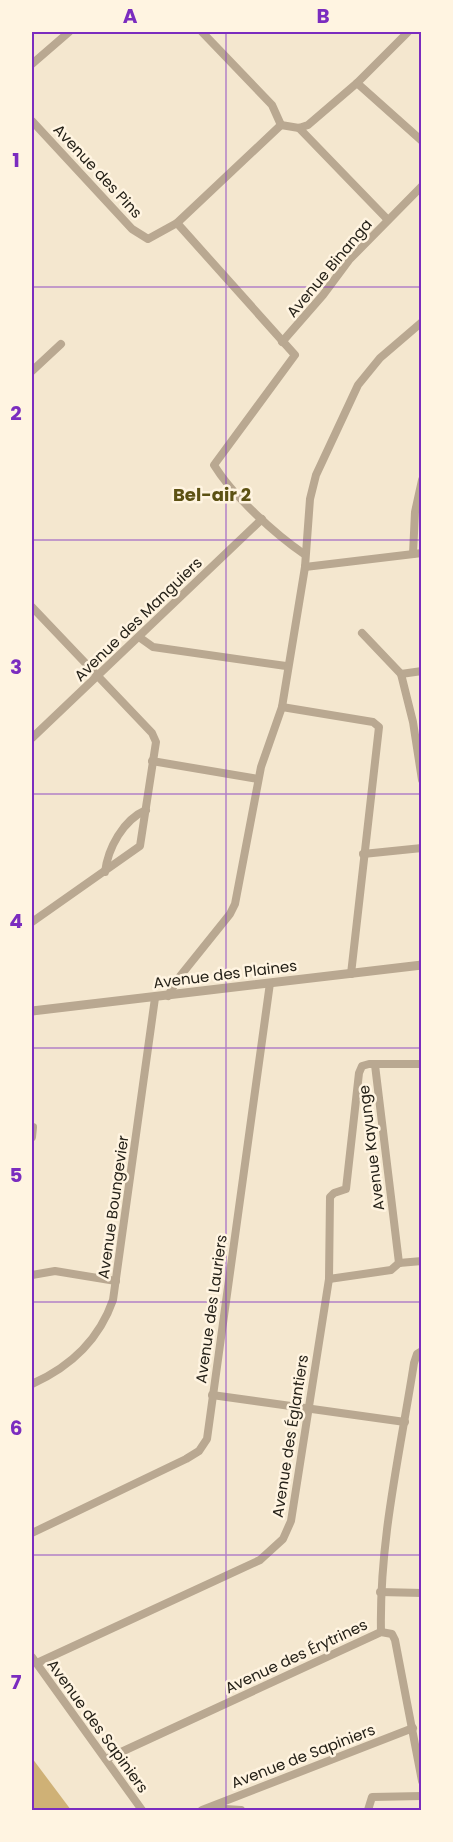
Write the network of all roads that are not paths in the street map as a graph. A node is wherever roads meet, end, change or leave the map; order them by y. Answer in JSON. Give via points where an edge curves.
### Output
{"nodes":[{"id":1,"x":69,"y":32,"type":"edge"},
{"id":2,"x":202,"y":32,"type":"edge"},
{"id":3,"x":408,"y":32,"type":"edge"},
{"id":4,"x":32,"y":64,"type":"edge"},
{"id":5,"x":357,"y":83,"type":"junction"},
{"id":6,"x":32,"y":120,"type":"edge"},
{"id":7,"x":281,"y":126,"type":"junction"},
{"id":8,"x":299,"y":128,"type":"junction"},
{"id":9,"x":422,"y":141,"type":"edge"},
{"id":10,"x":422,"y":186,"type":"edge"},
{"id":11,"x":388,"y":220,"type":"junction"},
{"id":12,"x":177,"y":223,"type":"junction"},
{"id":13,"x":422,"y":322,"type":"edge"},
{"id":14,"x":282,"y":342,"type":"junction"},
{"id":15,"x":61,"y":344,"type":"dead end"},
{"id":16,"x":32,"y":371,"type":"edge"},
{"id":17,"x":422,"y":480,"type":"edge"},
{"id":18,"x":261,"y":519,"type":"junction"},
{"id":19,"x":304,"y":554,"type":"junction"},
{"id":20,"x":417,"y":554,"type":"edge"},
{"id":21,"x":304,"y":567,"type":"junction"},
{"id":22,"x":32,"y":610,"type":"edge"},
{"id":23,"x":362,"y":633,"type":"dead end"},
{"id":24,"x":139,"y":637,"type":"junction"},
{"id":25,"x":286,"y":666,"type":"junction"},
{"id":26,"x":422,"y":671,"type":"edge"},
{"id":27,"x":401,"y":674,"type":"junction"},
{"id":28,"x":98,"y":677,"type":"junction"},
{"id":29,"x":282,"y":707,"type":"junction"},
{"id":30,"x":32,"y":738,"type":"edge"},
{"id":31,"x":152,"y":761,"type":"junction"},
{"id":32,"x":258,"y":779,"type":"junction"},
{"id":33,"x":422,"y":780,"type":"edge"},
{"id":34,"x":146,"y":810,"type":"junction"},
{"id":35,"x":422,"y":848,"type":"edge"},
{"id":36,"x":363,"y":854,"type":"junction"},
{"id":37,"x":105,"y":872,"type":"junction"},
{"id":38,"x":32,"y":922,"type":"edge"},
{"id":39,"x":422,"y":964,"type":"edge"},
{"id":40,"x":351,"y":974,"type":"junction"},
{"id":41,"x":270,"y":983,"type":"junction"},
{"id":42,"x":168,"y":996,"type":"junction"},
{"id":43,"x":155,"y":998,"type":"junction"},
{"id":44,"x":32,"y":1011,"type":"edge"},
{"id":45,"x":422,"y":1064,"type":"edge"},
{"id":46,"x":375,"y":1065,"type":"junction"},
{"id":47,"x":33,"y":1126,"type":"dead end"},
{"id":48,"x":32,"y":1137,"type":"edge"},
{"id":49,"x":422,"y":1261,"type":"edge"},
{"id":50,"x":399,"y":1263,"type":"junction"},
{"id":51,"x":32,"y":1275,"type":"edge"},
{"id":52,"x":329,"y":1279,"type":"junction"},
{"id":53,"x":116,"y":1281,"type":"junction"},
{"id":54,"x":422,"y":1351,"type":"edge"},
{"id":55,"x":32,"y":1384,"type":"edge"},
{"id":56,"x":212,"y":1395,"type":"junction"},
{"id":57,"x":308,"y":1408,"type":"junction"},
{"id":58,"x":405,"y":1422,"type":"junction"},
{"id":59,"x":32,"y":1533,"type":"edge"},
{"id":60,"x":380,"y":1592,"type":"junction"},
{"id":61,"x":422,"y":1593,"type":"edge"},
{"id":62,"x":381,"y":1632,"type":"junction"},
{"id":63,"x":34,"y":1660,"type":"edge"},
{"id":64,"x":413,"y":1728,"type":"junction"},
{"id":65,"x":106,"y":1759,"type":"junction"},
{"id":66,"x":422,"y":1781,"type":"edge"},
{"id":67,"x":422,"y":1796,"type":"edge"},
{"id":68,"x":205,"y":1809,"type":"edge"},
{"id":69,"x":142,"y":1810,"type":"edge"},
{"id":70,"x":241,"y":1810,"type":"edge"},
{"id":71,"x":368,"y":1810,"type":"edge"}],
"edges":[{"from":1,"to":4,"type":"street"},
{"from":2,"to":7,"type":"street","via":[[274,108]]},
{"from":3,"to":5,"type":"street"},
{"from":5,"to":8,"type":"street","via":[[321,115]]},
{"from":5,"to":9,"type":"street"},
{"from":6,"to":12,"type":"street","name":"Avenue des Pins","via":[[141,237],[154,237]]},
{"from":7,"to":8,"type":"street"},
{"from":7,"to":12,"type":"street","name":"Avenue des Pins"},
{"from":8,"to":11,"type":"street"},
{"from":10,"to":11,"type":"street","name":"Avenue Binanga"},
{"from":11,"to":14,"type":"street","name":"Avenue Binanga","via":[[349,260]]},
{"from":12,"to":14,"type":"street"},
{"from":13,"to":19,"type":"street","via":[[375,363],[352,394],[316,475]]},
{"from":14,"to":18,"type":"street","via":[[295,356],[214,464]]},
{"from":15,"to":16,"type":"street"},
{"from":17,"to":20,"type":"street","via":[[415,512]]},
{"from":18,"to":19,"type":"street"},
{"from":18,"to":24,"type":"street","name":"Avenue des Manguiers"},
{"from":19,"to":21,"type":"street"},
{"from":20,"to":21,"type":"street"},
{"from":21,"to":25,"type":"street"},
{"from":22,"to":28,"type":"street"},
{"from":23,"to":27,"type":"street"},
{"from":24,"to":25,"type":"street","via":[[153,647]]},
{"from":24,"to":28,"type":"street","name":"Avenue des Manguiers"},
{"from":25,"to":29,"type":"street"},
{"from":26,"to":27,"type":"street"},
{"from":27,"to":33,"type":"street"},
{"from":28,"to":30,"type":"street","name":"Avenue des Manguiers"},
{"from":28,"to":31,"type":"street","via":[[155,736]]},
{"from":29,"to":32,"type":"street","via":[[268,739]]},
{"from":29,"to":36,"type":"street","via":[[377,724]]},
{"from":31,"to":32,"type":"street"},
{"from":31,"to":34,"type":"street"},
{"from":32,"to":42,"type":"street","via":[[233,909]]},
{"from":34,"to":37,"type":"street","via":[[132,817],[109,852]]},
{"from":34,"to":37,"type":"street","via":[[140,846]]},
{"from":35,"to":36,"type":"street"},
{"from":36,"to":40,"type":"street"},
{"from":37,"to":38,"type":"street"},
{"from":39,"to":40,"type":"street","name":"Avenue des Plaines"},
{"from":40,"to":41,"type":"street","name":"Avenue des Plaines"},
{"from":41,"to":42,"type":"street","name":"Avenue des Plaines"},
{"from":41,"to":56,"type":"street","name":"Avenue des Lauriers"},
{"from":42,"to":43,"type":"street","name":"Avenue des Plaines"},
{"from":43,"to":44,"type":"street","name":"Avenue des Plaines"},
{"from":43,"to":53,"type":"street","name":"Avenue Boungevier"},
{"from":45,"to":46,"type":"street"},
{"from":46,"to":50,"type":"street","name":"Avenue Kayunge"},
{"from":46,"to":52,"type":"street","name":"Avenue des Églantiers","via":[[362,1066],[359,1072],[346,1189],[330,1197]]},
{"from":47,"to":48,"type":"street"},
{"from":49,"to":50,"type":"street"},
{"from":50,"to":52,"type":"street","via":[[391,1270]]},
{"from":51,"to":53,"type":"street","via":[[56,1271]]},
{"from":52,"to":57,"type":"street","name":"Avenue des Églantiers"},
{"from":53,"to":55,"type":"street","name":"Avenue Boungevier","via":[[107,1318],[96,1335],[64,1366]]},
{"from":54,"to":58,"type":"street","name":"Avenue des Érytrines","via":[[414,1363]]},
{"from":56,"to":57,"type":"street"},
{"from":56,"to":59,"type":"street","name":"Avenue des Lauriers","via":[[207,1439],[199,1451]]},
{"from":57,"to":58,"type":"street"},
{"from":57,"to":63,"type":"street","name":"Avenue des Églantiers","via":[[291,1521],[278,1545],[260,1560],[209,1585]]},
{"from":58,"to":60,"type":"street","name":"Avenue des Érytrines","via":[[388,1512]]},
{"from":60,"to":61,"type":"street"},
{"from":60,"to":62,"type":"street","name":"Avenue des Érytrines"},
{"from":62,"to":64,"type":"street","via":[[394,1636]]},
{"from":62,"to":65,"type":"street","name":"Avenue des Érytrines"},
{"from":63,"to":65,"type":"street","name":"Avenue des Sapiniers"},
{"from":64,"to":66,"type":"street"},
{"from":64,"to":68,"type":"street","name":"Avenue de Sapiniers"},
{"from":65,"to":69,"type":"street","name":"Avenue des Sapiniers"},
{"from":67,"to":71,"type":"street","via":[[372,1797]]},
{"from":68,"to":70,"type":"street"}]}
